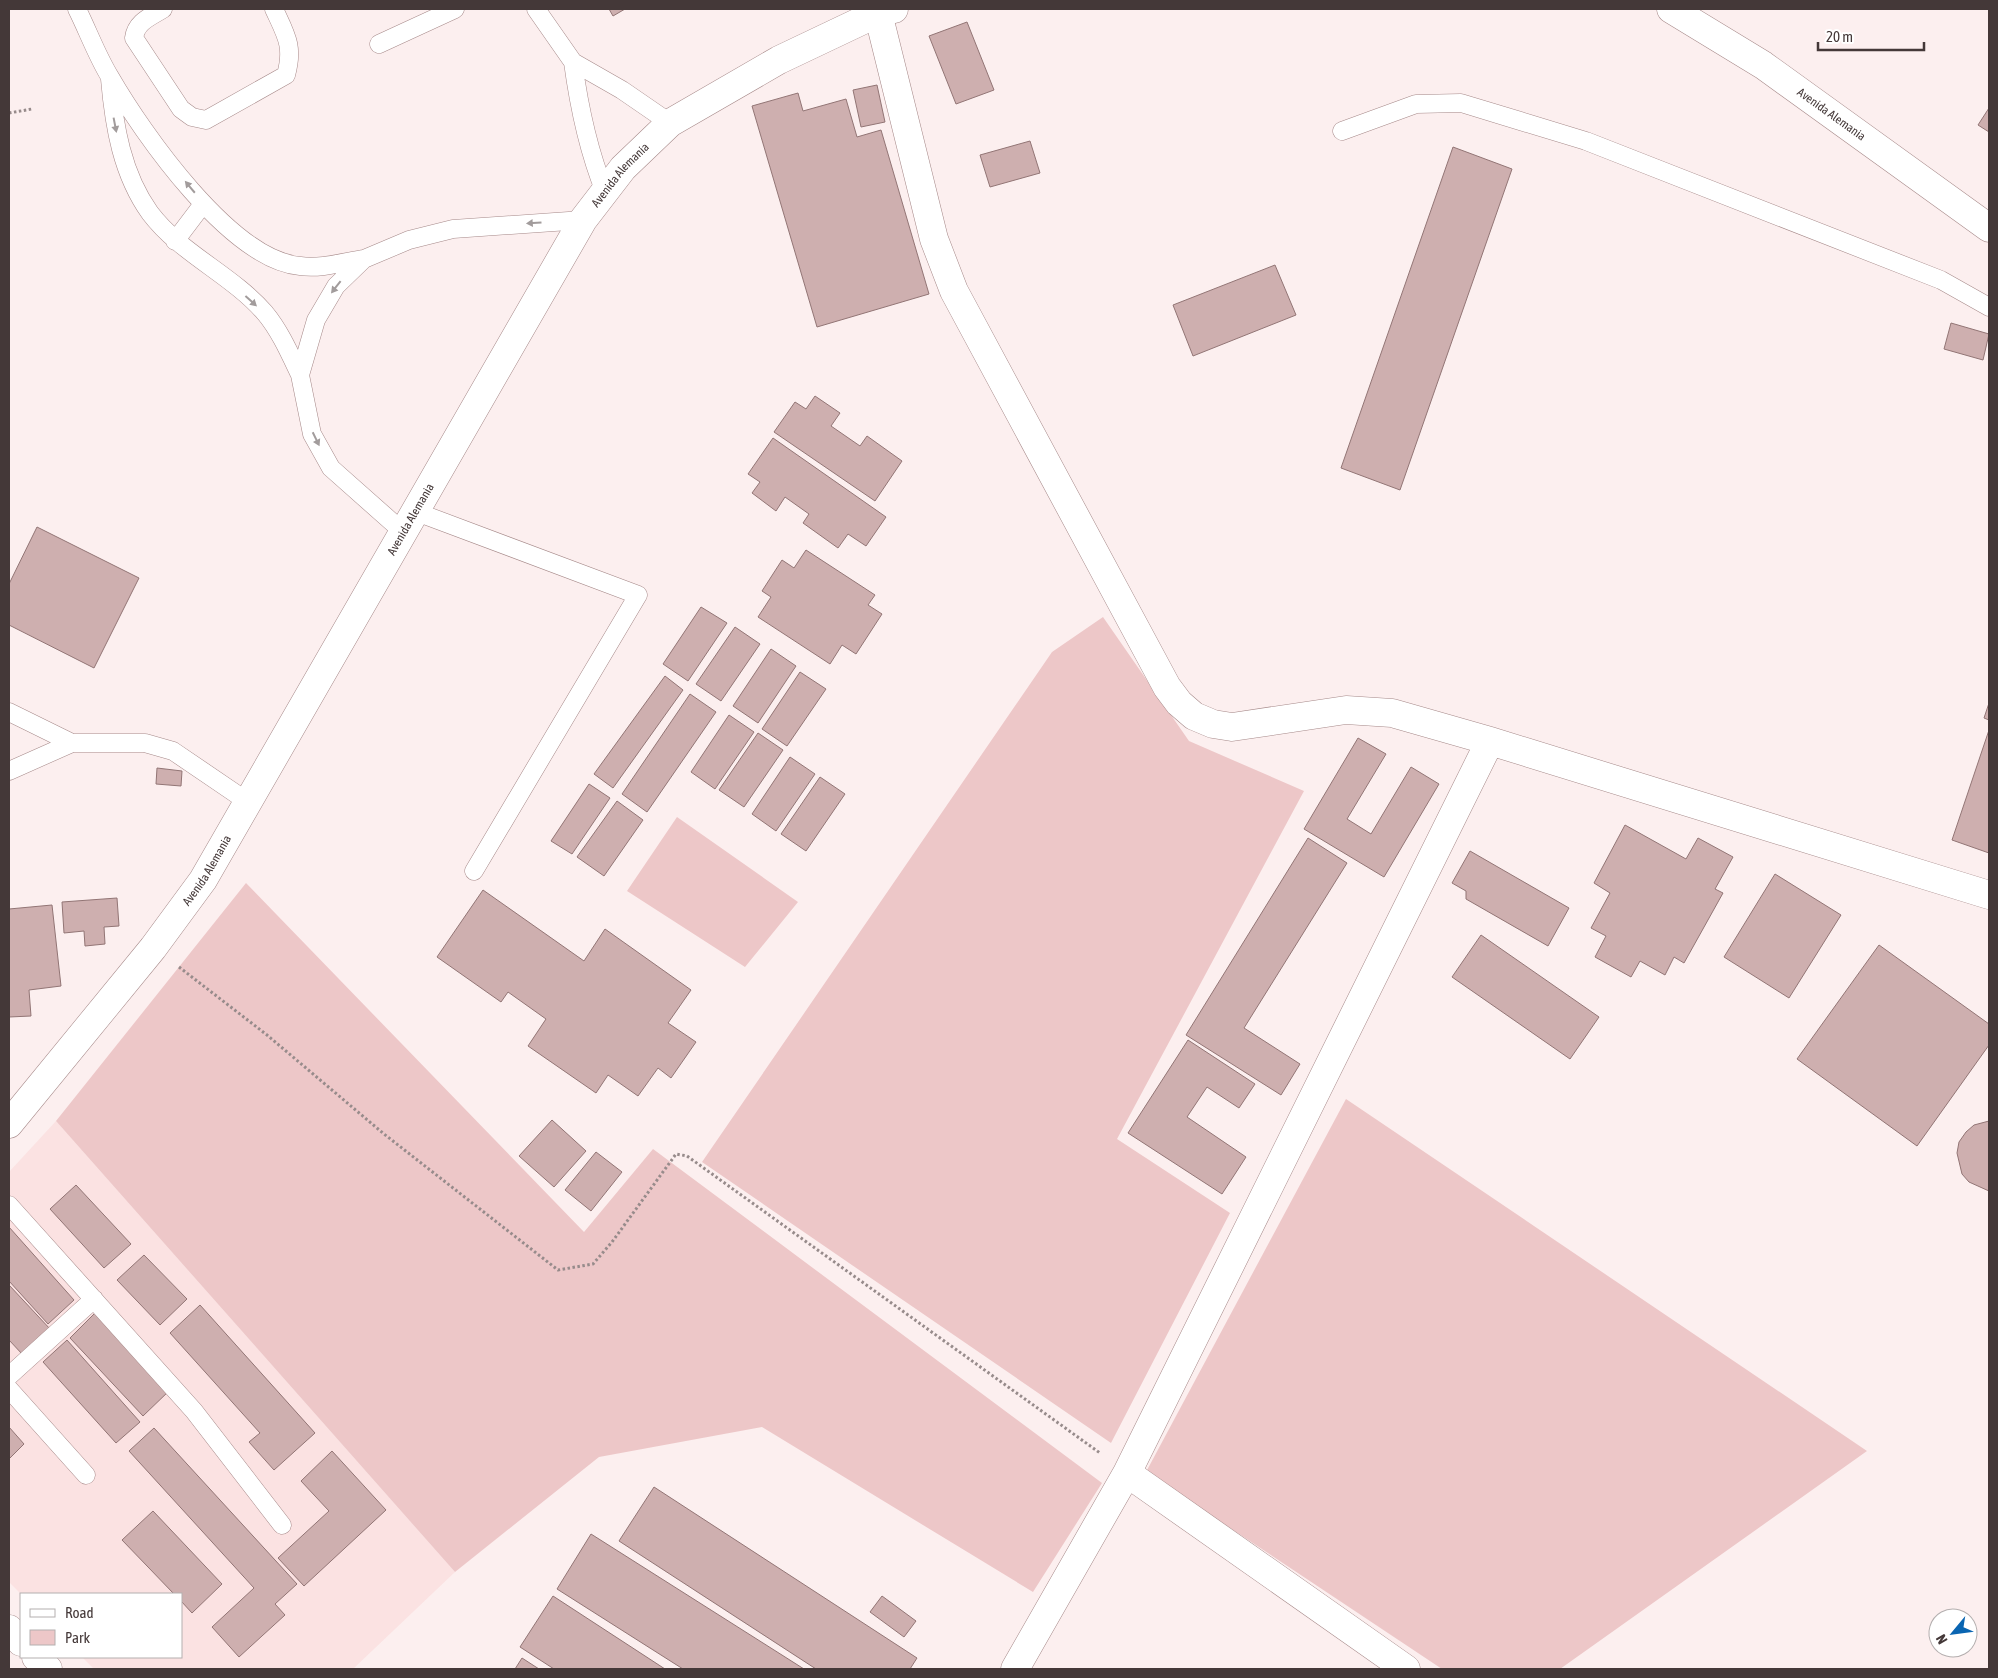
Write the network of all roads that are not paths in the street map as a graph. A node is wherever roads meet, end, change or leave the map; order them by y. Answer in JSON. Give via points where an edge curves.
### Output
{"nodes":[{"id":1,"x":77,"y":9,"type":"edge"},
{"id":2,"x":163,"y":9,"type":"edge"},
{"id":3,"x":274,"y":9,"type":"edge"},
{"id":4,"x":455,"y":9,"type":"edge"},
{"id":5,"x":536,"y":9,"type":"edge"},
{"id":6,"x":1671,"y":9,"type":"edge"},
{"id":7,"x":886,"y":11,"type":"edge"},
{"id":8,"x":379,"y":44,"type":"dead end"},
{"id":9,"x":573,"y":62,"type":"junction"},
{"id":10,"x":109,"y":76,"type":"junction"},
{"id":11,"x":670,"y":123,"type":"junction"},
{"id":12,"x":1342,"y":131,"type":"dead end"},
{"id":13,"x":605,"y":192,"type":"junction"},
{"id":14,"x":203,"y":204,"type":"junction"},
{"id":15,"x":583,"y":220,"type":"junction"},
{"id":16,"x":1989,"y":228,"type":"edge"},
{"id":17,"x":175,"y":241,"type":"junction"},
{"id":18,"x":364,"y":259,"type":"junction"},
{"id":19,"x":1989,"y":307,"type":"edge"},
{"id":20,"x":300,"y":375,"type":"junction"},
{"id":21,"x":408,"y":521,"type":"junction"},
{"id":22,"x":9,"y":712,"type":"edge"},
{"id":23,"x":1490,"y":741,"type":"junction"},
{"id":24,"x":72,"y":742,"type":"junction"},
{"id":25,"x":9,"y":771,"type":"edge"},
{"id":26,"x":248,"y":802,"type":"junction"},
{"id":27,"x":474,"y":871,"type":"dead end"},
{"id":28,"x":1989,"y":895,"type":"edge"},
{"id":29,"x":9,"y":1124,"type":"edge"},
{"id":30,"x":9,"y":1205,"type":"edge"},
{"id":31,"x":94,"y":1299,"type":"junction"},
{"id":32,"x":9,"y":1376,"type":"edge"},
{"id":33,"x":9,"y":1389,"type":"edge"},
{"id":34,"x":1127,"y":1473,"type":"junction"},
{"id":35,"x":86,"y":1474,"type":"dead end"},
{"id":36,"x":282,"y":1525,"type":"dead end"},
{"id":37,"x":9,"y":1629,"type":"edge"},
{"id":38,"x":20,"y":1641,"type":"edge"},
{"id":39,"x":37,"y":1658,"type":"edge"},
{"id":40,"x":48,"y":1669,"type":"edge"},
{"id":41,"x":1015,"y":1669,"type":"edge"},
{"id":42,"x":1406,"y":1669,"type":"edge"}],
"edges":[{"from":1,"to":10,"type":"lane"},
{"from":2,"to":3,"type":"lane","via":[[135,29],[134,38],[181,109],[192,117],[206,120],[286,75],[291,57],[289,40]]},
{"from":4,"to":8,"type":"lane"},
{"from":5,"to":9,"type":"lane"},
{"from":6,"to":16,"type":"street","name":"Avenida Alemania","via":[[1763,65]]},
{"from":7,"to":11,"type":"street","name":"Avenida Alemania","via":[[779,60]]},
{"from":7,"to":23,"type":"street","via":[[934,239],[954,291],[1167,687],[1179,703],[1206,722],[1232,727],[1346,710],[1392,713]]},
{"from":9,"to":11,"type":"lane"},
{"from":9,"to":13,"type":"lane","via":[[584,130]]},
{"from":14,"to":10,"type":"lane","one_way":true,"via":[[139,123]]},
{"from":10,"to":17,"type":"lane","one_way":true,"via":[[114,125],[129,175],[150,212]]},
{"from":11,"to":13,"type":"street","name":"Avenida Alemania","via":[[623,168]]},
{"from":12,"to":19,"type":"lane","via":[[1416,104],[1461,103],[1586,141],[1941,280]]},
{"from":13,"to":15,"type":"street","name":"Avenida Alemania"},
{"from":14,"to":17,"type":"lane"},
{"from":14,"to":18,"type":"lane","via":[[236,235],[273,259],[300,266]]},
{"from":15,"to":18,"type":"lane","one_way":true,"via":[[453,229],[409,240]]},
{"from":15,"to":21,"type":"street","name":"Avenida Alemania"},
{"from":17,"to":20,"type":"lane","one_way":true,"via":[[264,312]]},
{"from":18,"to":20,"type":"lane","one_way":true,"via":[[336,286],[316,320]]},
{"from":20,"to":21,"type":"lane","one_way":true,"via":[[312,434],[331,468]]},
{"from":21,"to":26,"type":"street","name":"Avenida Alemania"},
{"from":21,"to":27,"type":"lane","via":[[638,596]]},
{"from":22,"to":24,"type":"lane"},
{"from":23,"to":28,"type":"street"},
{"from":23,"to":34,"type":"street"},
{"from":24,"to":25,"type":"lane"},
{"from":24,"to":26,"type":"lane","via":[[145,743],[173,751]]},
{"from":26,"to":29,"type":"street","name":"Avenida Alemania","via":[[203,880],[153,948]]},
{"from":30,"to":31,"type":"lane"},
{"from":31,"to":32,"type":"lane"},
{"from":31,"to":36,"type":"lane","via":[[194,1411]]},
{"from":33,"to":35,"type":"lane"},
{"from":34,"to":41,"type":"street"},
{"from":34,"to":42,"type":"street"},
{"from":37,"to":38,"type":"street"},
{"from":39,"to":40,"type":"street"}]}
